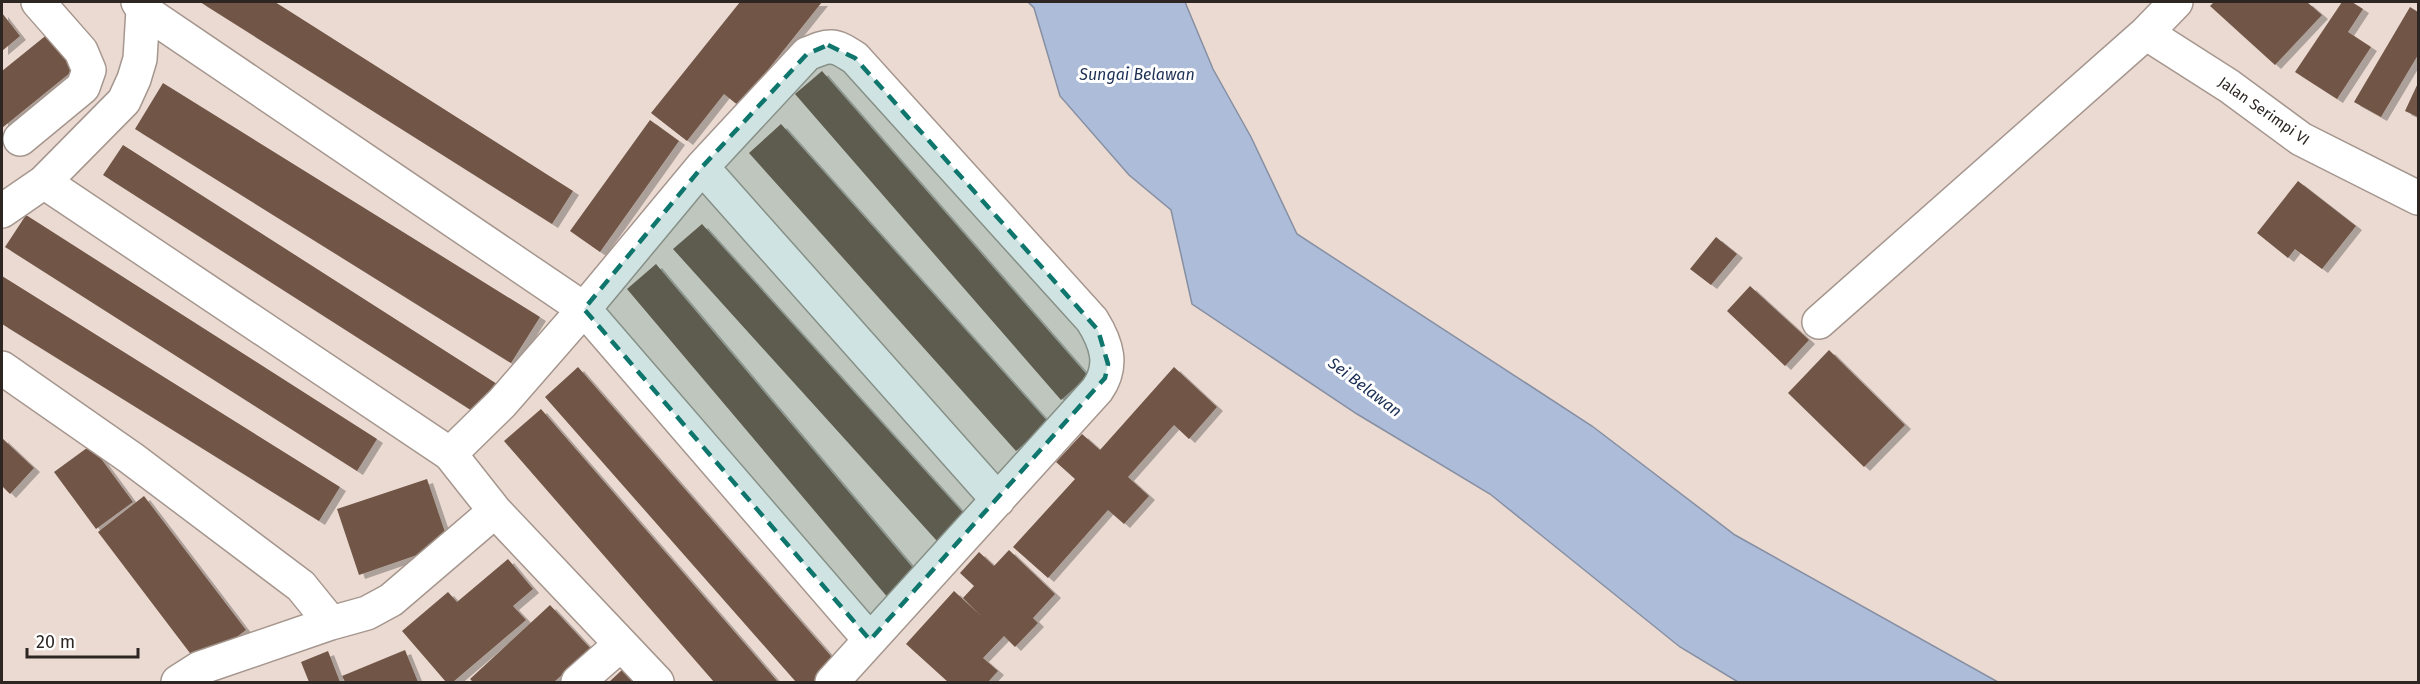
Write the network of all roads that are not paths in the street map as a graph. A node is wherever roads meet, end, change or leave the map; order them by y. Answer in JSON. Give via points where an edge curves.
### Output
{"nodes":[{"id":1,"x":38,"y":2,"type":"edge"},
{"id":2,"x":2176,"y":2,"type":"edge"},
{"id":3,"x":141,"y":6,"type":"edge"},
{"id":4,"x":2146,"y":33,"type":"junction"},
{"id":5,"x":20,"y":139,"type":"dead end"},
{"id":6,"x":702,"y":167,"type":"junction"},
{"id":7,"x":44,"y":182,"type":"junction"},
{"id":8,"x":2418,"y":198,"type":"edge"},
{"id":9,"x":2,"y":211,"type":"edge"},
{"id":10,"x":584,"y":309,"type":"junction"},
{"id":11,"x":1819,"y":322,"type":"dead end"},
{"id":12,"x":2,"y":368,"type":"edge"},
{"id":13,"x":450,"y":453,"type":"junction"},
{"id":14,"x":998,"y":500,"type":"junction"},
{"id":15,"x":495,"y":511,"type":"junction"},
{"id":16,"x":331,"y":623,"type":"junction"},
{"id":17,"x":870,"y":640,"type":"junction"},
{"id":18,"x":620,"y":645,"type":"junction"},
{"id":19,"x":177,"y":682,"type":"edge"},
{"id":20,"x":578,"y":682,"type":"edge"},
{"id":21,"x":657,"y":682,"type":"edge"},
{"id":22,"x":832,"y":682,"type":"edge"}],
"edges":[{"from":1,"to":5,"type":"street","via":[[81,51],[89,70],[83,87]]},
{"from":2,"to":4,"type":"street"},
{"from":3,"to":7,"type":"street","via":[[140,59],[124,101]]},
{"from":3,"to":10,"type":"street"},
{"from":4,"to":8,"type":"street","name":"Jalan Serimpi VI","via":[[2229,86],[2301,139]]},
{"from":4,"to":11,"type":"street"},
{"from":6,"to":10,"type":"street"},
{"from":6,"to":14,"type":"street"},
{"from":6,"to":14,"type":"street","via":[[807,54],[828,45],[841,49],[855,58],[1092,320],[1108,364],[1106,378]]},
{"from":7,"to":9,"type":"street"},
{"from":7,"to":13,"type":"street"},
{"from":10,"to":13,"type":"street","via":[[502,403]]},
{"from":10,"to":17,"type":"street"},
{"from":12,"to":16,"type":"street","via":[[301,586]]},
{"from":13,"to":15,"type":"street"},
{"from":14,"to":17,"type":"street"},
{"from":15,"to":16,"type":"street","via":[[391,600],[367,613]]},
{"from":15,"to":18,"type":"street"},
{"from":16,"to":19,"type":"street","via":[[200,668]]},
{"from":17,"to":22,"type":"street"},
{"from":18,"to":20,"type":"street"},
{"from":18,"to":21,"type":"street"}]}
